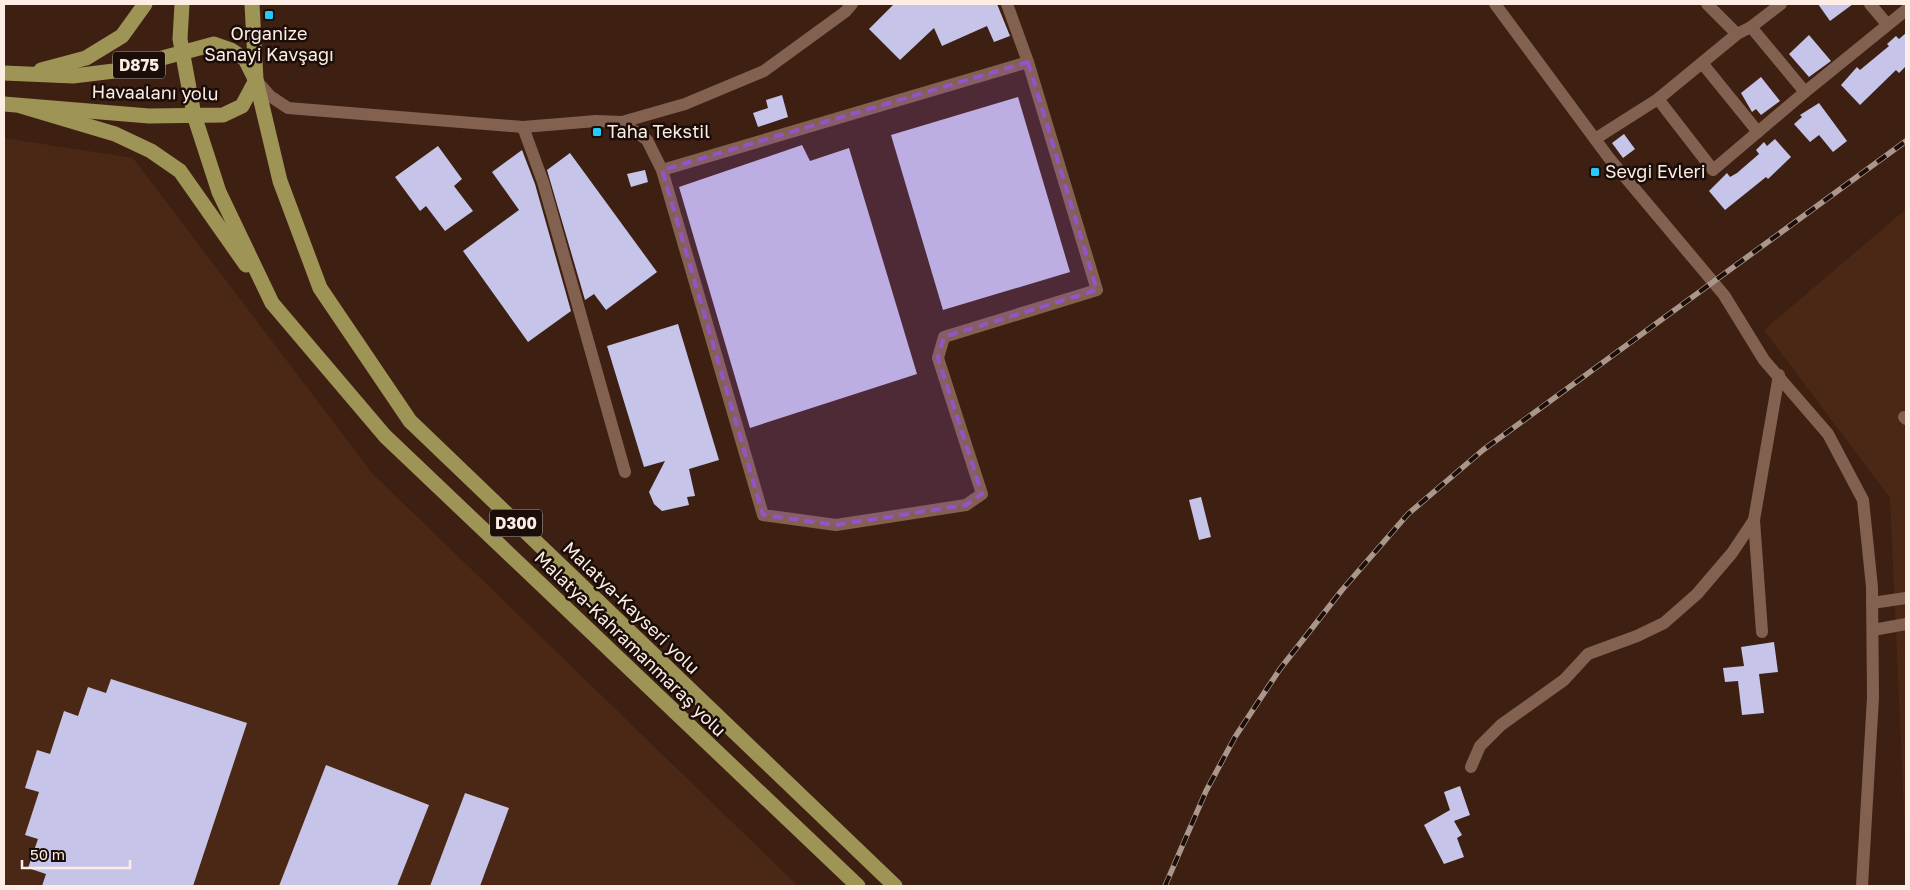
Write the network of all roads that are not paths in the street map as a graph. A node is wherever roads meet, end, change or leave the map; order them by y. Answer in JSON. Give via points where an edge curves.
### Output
{"nodes":[{"id":1,"x":144,"y":4,"type":"edge"},
{"id":2,"x":182,"y":4,"type":"edge"},
{"id":3,"x":252,"y":4,"type":"edge"},
{"id":4,"x":852,"y":4,"type":"edge"},
{"id":5,"x":1007,"y":4,"type":"edge"},
{"id":6,"x":1495,"y":4,"type":"edge"},
{"id":7,"x":1707,"y":4,"type":"edge"},
{"id":8,"x":1781,"y":4,"type":"edge"},
{"id":9,"x":1870,"y":4,"type":"edge"},
{"id":10,"x":1906,"y":10,"type":"edge"},
{"id":11,"x":1887,"y":24,"type":"junction"},
{"id":12,"x":1751,"y":27,"type":"junction"},
{"id":13,"x":1737,"y":34,"type":"junction"},
{"id":14,"x":183,"y":53,"type":"junction"},
{"id":15,"x":1028,"y":62,"type":"junction"},
{"id":16,"x":1702,"y":63,"type":"junction"},
{"id":17,"x":4,"y":73,"type":"edge"},
{"id":18,"x":25,"y":74,"type":"junction"},
{"id":19,"x":256,"y":80,"type":"junction"},
{"id":20,"x":1804,"y":92,"type":"junction"},
{"id":21,"x":1658,"y":99,"type":"junction"},
{"id":22,"x":4,"y":104,"type":"edge"},
{"id":23,"x":21,"y":106,"type":"junction"},
{"id":24,"x":194,"y":115,"type":"junction"},
{"id":25,"x":622,"y":122,"type":"junction"},
{"id":26,"x":523,"y":127,"type":"junction"},
{"id":27,"x":1758,"y":132,"type":"junction"},
{"id":28,"x":1595,"y":139,"type":"junction"},
{"id":29,"x":662,"y":170,"type":"junction"},
{"id":30,"x":272,"y":303,"type":"junction"},
{"id":31,"x":1779,"y":376,"type":"junction"},
{"id":32,"x":625,"y":472,"type":"dead end"},
{"id":33,"x":1754,"y":520,"type":"junction"},
{"id":34,"x":1906,"y":598,"type":"edge"},
{"id":35,"x":1872,"y":604,"type":"junction"},
{"id":36,"x":1906,"y":624,"type":"edge"},
{"id":37,"x":1872,"y":630,"type":"junction"},
{"id":38,"x":1762,"y":632,"type":"dead end"},
{"id":39,"x":1471,"y":767,"type":"dead end"},
{"id":40,"x":858,"y":886,"type":"edge"},
{"id":41,"x":895,"y":886,"type":"edge"},
{"id":42,"x":1862,"y":886,"type":"edge"}],
"edges":[{"from":1,"to":18,"type":"highway","via":[[122,36],[86,58]]},
{"from":2,"to":14,"type":"highway","name":"Malatya-Kahramanmaraş yolu","number":"D300","via":[[180,39]]},
{"from":3,"to":19,"type":"highway","name":"Malatya-Kayseri yolu","number":"D300"},
{"from":4,"to":25,"type":"street","via":[[764,71],[685,104]]},
{"from":5,"to":15,"type":"street"},
{"from":6,"to":28,"type":"street"},
{"from":7,"to":13,"type":"street"},
{"from":8,"to":12,"type":"street"},
{"from":9,"to":11,"type":"street"},
{"from":10,"to":11,"type":"street"},
{"from":11,"to":20,"type":"street"},
{"from":12,"to":13,"type":"street"},
{"from":12,"to":20,"type":"street"},
{"from":13,"to":16,"type":"street"},
{"from":14,"to":18,"type":"highway","name":"Havaalanı yolu","number":"D875","via":[[114,71],[73,76]]},
{"from":14,"to":19,"type":"highway","name":"Havaalanı yolu","number":"D875","via":[[214,44],[231,50],[245,59]]},
{"from":14,"to":24,"type":"highway","name":"Malatya-Kahramanmaraş yolu","number":"D300"},
{"from":15,"to":29,"type":"street"},
{"from":15,"to":29,"type":"street","via":[[1097,290],[944,337],[938,358],[982,494],[966,505],[836,526],[763,515]]},
{"from":16,"to":21,"type":"street"},
{"from":16,"to":27,"type":"street"},
{"from":17,"to":18,"type":"highway","name":"Havaalanı yolu","number":"D875"},
{"from":19,"to":24,"type":"highway","name":"Havaalanı yolu","via":[[242,106],[223,115]]},
{"from":19,"to":26,"type":"street","via":[[270,96],[288,108]]},
{"from":19,"to":41,"type":"highway","name":"Malatya-Kayseri yolu","number":"D300","via":[[280,181],[320,288],[410,421]]},
{"from":20,"to":27,"type":"street"},
{"from":21,"to":27,"type":"street","via":[[1713,170]]},
{"from":21,"to":28,"type":"street"},
{"from":22,"to":23,"type":"highway","name":"Havaalanı yolu"},
{"from":23,"to":24,"type":"highway","name":"Havaalanı yolu","via":[[149,116]]},
{"from":23,"to":30,"type":"highway","via":[[114,134],[152,151],[180,171]]},
{"from":24,"to":30,"type":"highway","name":"Malatya-Kahramanmaraş yolu","number":"D300","via":[[219,192]]},
{"from":25,"to":26,"type":"street"},
{"from":25,"to":29,"type":"street","via":[[647,140]]},
{"from":26,"to":32,"type":"street","via":[[542,182]]},
{"from":28,"to":31,"type":"street","via":[[1724,295],[1764,360]]},
{"from":30,"to":40,"type":"highway","name":"Malatya-Kahramanmaraş yolu","number":"D300","via":[[385,436]]},
{"from":31,"to":33,"type":"street"},
{"from":31,"to":35,"type":"street","via":[[1828,434],[1863,500]]},
{"from":33,"to":38,"type":"street"},
{"from":33,"to":39,"type":"street","via":[[1732,553],[1697,594],[1664,623],[1588,654],[1564,680],[1501,726],[1480,746]]},
{"from":34,"to":35,"type":"street"},
{"from":35,"to":37,"type":"street"},
{"from":36,"to":37,"type":"street"},
{"from":37,"to":42,"type":"street","via":[[1873,697]]}]}
